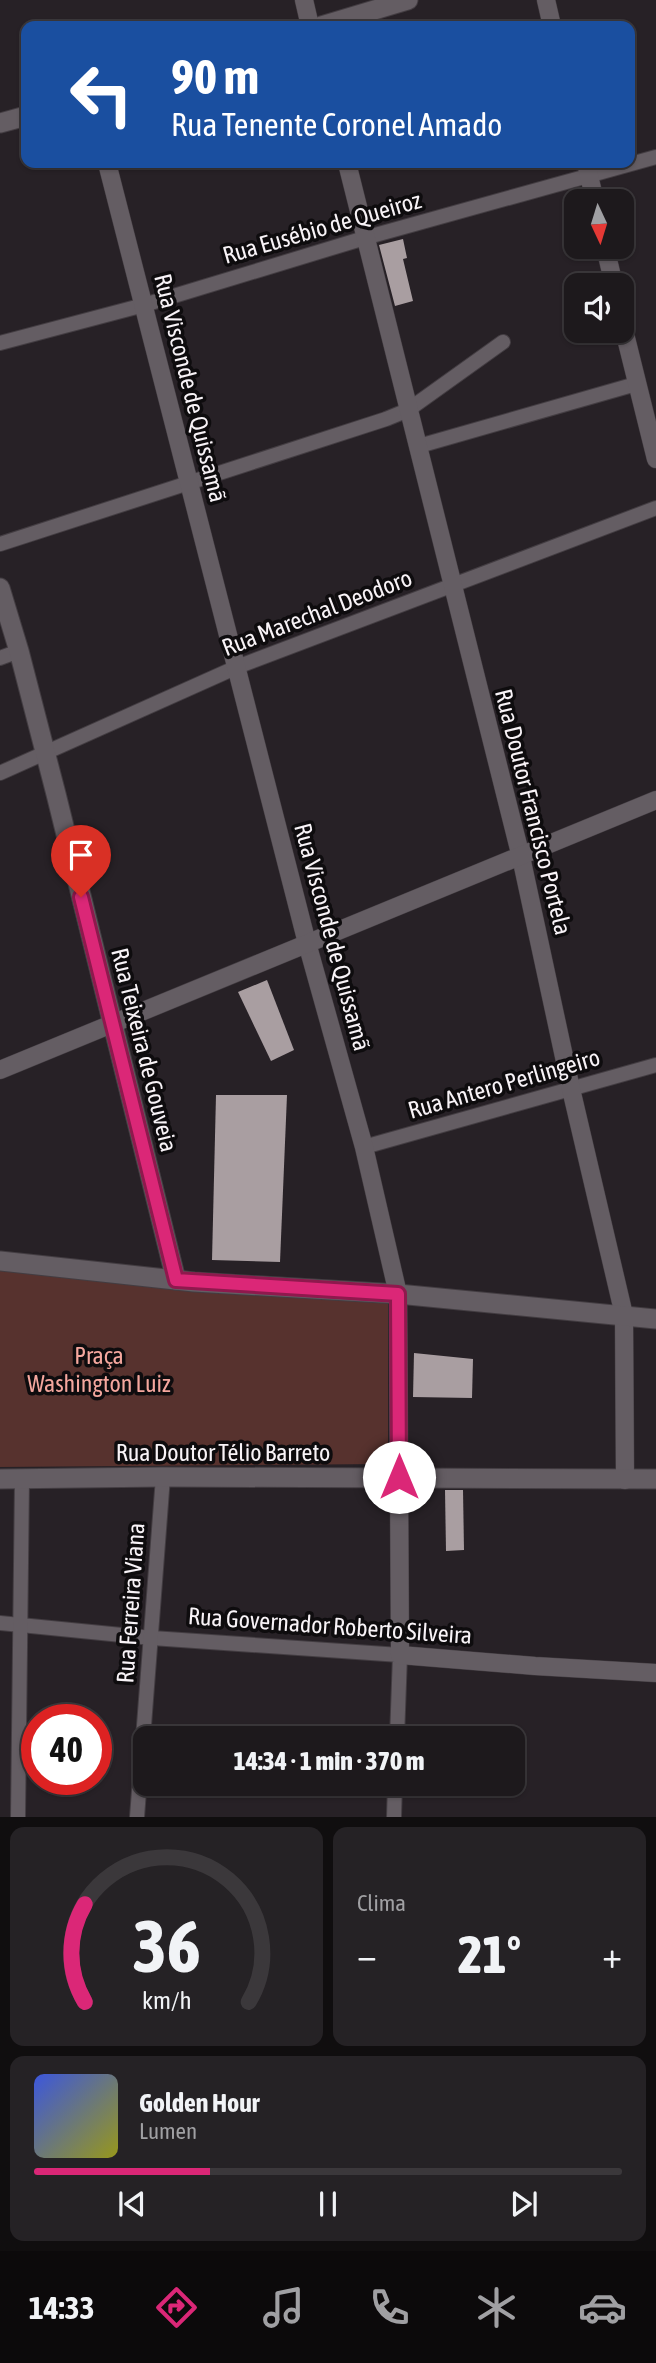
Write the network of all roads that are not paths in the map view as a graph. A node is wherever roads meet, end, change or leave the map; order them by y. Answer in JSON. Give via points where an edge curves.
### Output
{"nodes":[{"id":1,"x":304,"y":0,"type":"edge"},
{"id":2,"x":408,"y":0,"type":"edge"},
{"id":3,"x":546,"y":0,"type":"edge"},
{"id":4,"x":309,"y":21,"type":"edge"},
{"id":5,"x":338,"y":21,"type":"edge"},
{"id":6,"x":551,"y":21,"type":"edge"},
{"id":7,"x":21,"y":117,"type":"edge"},
{"id":8,"x":0,"y":123,"type":"edge"},
{"id":9,"x":656,"y":157,"type":"edge"},
{"id":10,"x":635,"y":161,"type":"edge"},
{"id":11,"x":108,"y":168,"type":"edge"},
{"id":12,"x":348,"y":168,"type":"edge"},
{"id":13,"x":588,"y":169,"type":"edge"},
{"id":14,"x":592,"y":189,"type":"edge"},
{"id":15,"x":368,"y":237,"type":"junction"},
{"id":16,"x":144,"y":304,"type":"junction"},
{"id":17,"x":503,"y":342,"type":"dead end"},
{"id":18,"x":0,"y":343,"type":"edge"},
{"id":19,"x":627,"y":343,"type":"edge"},
{"id":20,"x":636,"y":384,"type":"junction"},
{"id":21,"x":408,"y":410,"type":"junction"},
{"id":22,"x":419,"y":446,"type":"junction"},
{"id":23,"x":656,"y":459,"type":"edge"},
{"id":24,"x":189,"y":482,"type":"junction"},
{"id":25,"x":656,"y":508,"type":"edge"},
{"id":26,"x":0,"y":544,"type":"edge"},
{"id":27,"x":452,"y":585,"type":"junction"},
{"id":28,"x":0,"y":588,"type":"edge"},
{"id":29,"x":9,"y":654,"type":"edge"},
{"id":30,"x":237,"y":667,"type":"junction"},
{"id":31,"x":44,"y":754,"type":"junction"},
{"id":32,"x":0,"y":773,"type":"edge"},
{"id":33,"x":656,"y":800,"type":"edge"},
{"id":34,"x":521,"y":857,"type":"junction"},
{"id":35,"x":307,"y":943,"type":"junction"},
{"id":36,"x":113,"y":1025,"type":"junction"},
{"id":37,"x":656,"y":1065,"type":"edge"},
{"id":38,"x":0,"y":1070,"type":"edge"},
{"id":39,"x":571,"y":1089,"type":"junction"},
{"id":40,"x":364,"y":1147,"type":"junction"},
{"id":41,"x":0,"y":1261,"type":"edge"},
{"id":42,"x":176,"y":1280,"type":"junction"},
{"id":43,"x":398,"y":1294,"type":"junction"},
{"id":44,"x":624,"y":1315,"type":"junction"},
{"id":45,"x":656,"y":1319,"type":"edge"},
{"id":46,"x":163,"y":1477,"type":"junction"},
{"id":47,"x":399,"y":1477,"type":"junction"},
{"id":48,"x":0,"y":1479,"type":"edge"},
{"id":49,"x":22,"y":1479,"type":"junction"},
{"id":50,"x":656,"y":1479,"type":"edge"},
{"id":51,"x":625,"y":1480,"type":"junction"},
{"id":52,"x":0,"y":1623,"type":"edge"},
{"id":53,"x":20,"y":1625,"type":"junction"},
{"id":54,"x":152,"y":1638,"type":"junction"},
{"id":55,"x":400,"y":1655,"type":"junction"},
{"id":56,"x":656,"y":1673,"type":"edge"},
{"id":57,"x":397,"y":1726,"type":"edge"},
{"id":58,"x":395,"y":1796,"type":"edge"},
{"id":59,"x":18,"y":1817,"type":"edge"},
{"id":60,"x":137,"y":1817,"type":"edge"},
{"id":61,"x":394,"y":1817,"type":"edge"}],
"edges":[{"from":1,"to":4,"type":"street"},
{"from":2,"to":5,"type":"main road"},
{"from":3,"to":6,"type":"street"},
{"from":7,"to":8,"type":"main road"},
{"from":9,"to":10,"type":"street","name":"Rua Eusébio de Queiroz"},
{"from":11,"to":16,"type":"street","name":"Rua Visconde de Quissamã"},
{"from":12,"to":15,"type":"street","name":"Rua Doutor Francisco Portela"},
{"from":13,"to":14,"type":"street"},
{"from":13,"to":15,"type":"street","name":"Rua Eusébio de Queiroz"},
{"from":15,"to":16,"type":"street","name":"Rua Eusébio de Queiroz"},
{"from":15,"to":21,"type":"street","name":"Rua Doutor Francisco Portela"},
{"from":16,"to":18,"type":"street","name":"Rua Eusébio de Queiroz"},
{"from":16,"to":24,"type":"street","name":"Rua Visconde de Quissamã"},
{"from":17,"to":21,"type":"street"},
{"from":19,"to":20,"type":"street"},
{"from":20,"to":22,"type":"street"},
{"from":20,"to":23,"type":"street"},
{"from":21,"to":22,"type":"street","name":"Rua Doutor Francisco Portela"},
{"from":21,"to":24,"type":"street"},
{"from":22,"to":27,"type":"street","name":"Rua Doutor Francisco Portela"},
{"from":24,"to":26,"type":"street"},
{"from":24,"to":30,"type":"street","name":"Rua Visconde de Quissamã"},
{"from":25,"to":27,"type":"street","name":"Rua Marechal Deodoro"},
{"from":27,"to":30,"type":"street","name":"Rua Marechal Deodoro"},
{"from":27,"to":34,"type":"street","name":"Rua Doutor Francisco Portela"},
{"from":28,"to":29,"type":"main road","name":"Rua Teixeira de Gouveia"},
{"from":29,"to":31,"type":"main road","name":"Rua Teixeira de Gouveia"},
{"from":30,"to":31,"type":"street","name":"Rua Marechal Deodoro"},
{"from":30,"to":35,"type":"street","name":"Rua Visconde de Quissamã"},
{"from":31,"to":32,"type":"street","name":"Rua Marechal Deodoro"},
{"from":31,"to":36,"type":"main road","name":"Rua Teixeira de Gouveia"},
{"from":33,"to":34,"type":"street"},
{"from":34,"to":35,"type":"street"},
{"from":34,"to":39,"type":"street","name":"Rua Doutor Francisco Portela"},
{"from":35,"to":36,"type":"street"},
{"from":35,"to":40,"type":"street","name":"Rua Visconde de Quissamã"},
{"from":36,"to":38,"type":"street"},
{"from":36,"to":42,"type":"main road","name":"Rua Teixeira de Gouveia"},
{"from":37,"to":39,"type":"street","name":"Rua Antero Perlingeiro"},
{"from":39,"to":40,"type":"street","name":"Rua Antero Perlingeiro"},
{"from":39,"to":44,"type":"street","name":"Rua Doutor Francisco Portela"},
{"from":40,"to":43,"type":"street","name":"Rua Visconde de Quissamã"},
{"from":41,"to":42,"type":"main road"},
{"from":42,"to":43,"type":"main road"},
{"from":43,"to":44,"type":"main road"},
{"from":43,"to":47,"type":"street","name":"Rua Visconde de Quissamã"},
{"from":44,"to":45,"type":"main road"},
{"from":44,"to":51,"type":"street","name":"Rua Doutor Francisco Portela"},
{"from":46,"to":47,"type":"main road","name":"Rua Doutor Télio Barreto"},
{"from":46,"to":49,"type":"main road","name":"Rua Doutor Télio Barreto"},
{"from":46,"to":54,"type":"street","name":"Rua Ferreira Viana"},
{"from":47,"to":51,"type":"main road","name":"Rua Doutor Télio Barreto"},
{"from":47,"to":55,"type":"street","name":"Rua Visconde de Quissamã"},
{"from":48,"to":49,"type":"main road","name":"Rua Doutor Télio Barreto"},
{"from":49,"to":53,"type":"street"},
{"from":50,"to":51,"type":"main road","name":"Rua Doutor Télio Barreto"},
{"from":52,"to":53,"type":"street","name":"Rua Governador Roberto Silveira"},
{"from":53,"to":54,"type":"street","name":"Rua Governador Roberto Silveira"},
{"from":53,"to":59,"type":"street"},
{"from":54,"to":55,"type":"street","name":"Rua Governador Roberto Silveira"},
{"from":54,"to":60,"type":"street","name":"Rua Ferreira Viana"},
{"from":55,"to":56,"type":"street","name":"Rua Governador Roberto Silveira"},
{"from":55,"to":57,"type":"street","name":"Rua Visconde de Quissamã"},
{"from":58,"to":61,"type":"street"}]}
